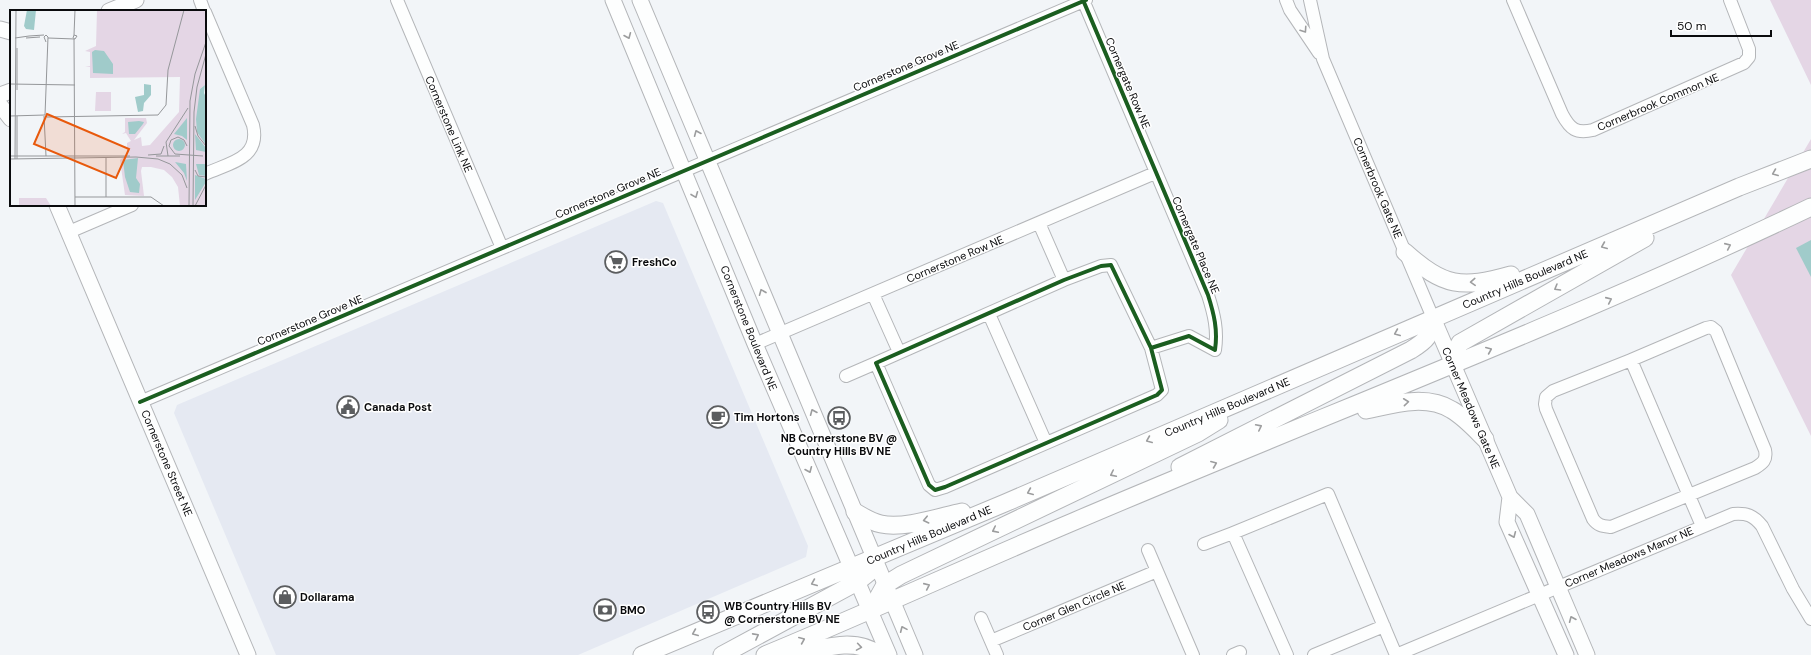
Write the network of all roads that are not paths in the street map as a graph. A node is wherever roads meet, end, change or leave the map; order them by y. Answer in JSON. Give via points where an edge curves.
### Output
{"nodes":[{"id":1,"x":136,"y":0,"type":"edge"},
{"id":2,"x":200,"y":0,"type":"edge"},
{"id":3,"x":397,"y":0,"type":"edge"},
{"id":4,"x":613,"y":0,"type":"edge"},
{"id":5,"x":640,"y":0,"type":"edge"},
{"id":6,"x":1084,"y":0,"type":"edge"},
{"id":7,"x":1286,"y":0,"type":"edge"},
{"id":8,"x":1310,"y":0,"type":"edge"},
{"id":9,"x":1513,"y":0,"type":"edge"},
{"id":10,"x":1730,"y":0,"type":"edge"},
{"id":11,"x":112,"y":10,"type":"edge"},
{"id":12,"x":204,"y":10,"type":"edge"},
{"id":13,"x":206,"y":14,"type":"edge"},
{"id":14,"x":1323,"y":59,"type":"junction"},
{"id":15,"x":10,"y":91,"type":"edge"},
{"id":16,"x":0,"y":95,"type":"edge"},
{"id":17,"x":0,"y":105,"type":"edge"},
{"id":18,"x":10,"y":118,"type":"edge"},
{"id":19,"x":1811,"y":158,"type":"edge"},
{"id":20,"x":708,"y":161,"type":"junction"},
{"id":21,"x":685,"y":170,"type":"junction"},
{"id":22,"x":1155,"y":173,"type":"junction"},
{"id":23,"x":206,"y":174,"type":"edge"},
{"id":24,"x":57,"y":206,"type":"edge"},
{"id":25,"x":130,"y":206,"type":"edge"},
{"id":26,"x":1811,"y":207,"type":"edge"},
{"id":27,"x":1686,"y":210,"type":"junction"},
{"id":28,"x":1039,"y":223,"type":"junction"},
{"id":29,"x":69,"y":232,"type":"junction"},
{"id":30,"x":502,"y":248,"type":"junction"},
{"id":31,"x":1405,"y":252,"type":"junction"},
{"id":32,"x":1579,"y":256,"type":"junction"},
{"id":33,"x":1064,"y":280,"type":"junction"},
{"id":34,"x":873,"y":294,"type":"junction"},
{"id":35,"x":989,"y":314,"type":"junction"},
{"id":36,"x":1433,"y":318,"type":"junction"},
{"id":37,"x":779,"y":334,"type":"junction"},
{"id":38,"x":755,"y":344,"type":"junction"},
{"id":39,"x":1151,"y":348,"type":"junction"},
{"id":40,"x":899,"y":352,"type":"junction"},
{"id":41,"x":1631,"y":360,"type":"junction"},
{"id":42,"x":876,"y":363,"type":"junction"},
{"id":43,"x":1454,"y":365,"type":"junction"},
{"id":44,"x":846,"y":376,"type":"dead end"},
{"id":45,"x":1283,"y":383,"type":"junction"},
{"id":46,"x":140,"y":402,"type":"junction"},
{"id":47,"x":1327,"y":418,"type":"junction"},
{"id":48,"x":1485,"y":438,"type":"junction"},
{"id":49,"x":1046,"y":443,"type":"junction"},
{"id":50,"x":1688,"y":494,"type":"junction"},
{"id":51,"x":1510,"y":497,"type":"junction"},
{"id":52,"x":1005,"y":502,"type":"junction"},
{"id":53,"x":855,"y":512,"type":"junction"},
{"id":54,"x":1075,"y":521,"type":"junction"},
{"id":55,"x":1702,"y":526,"type":"junction"},
{"id":56,"x":1233,"y":533,"type":"junction"},
{"id":57,"x":1204,"y":544,"type":"dead end"},
{"id":58,"x":1148,"y":550,"type":"dead end"},
{"id":59,"x":874,"y":558,"type":"junction"},
{"id":60,"x":1157,"y":572,"type":"junction"},
{"id":61,"x":854,"y":575,"type":"junction"},
{"id":62,"x":885,"y":585,"type":"junction"},
{"id":63,"x":1559,"y":586,"type":"junction"},
{"id":64,"x":1539,"y":595,"type":"junction"},
{"id":65,"x":892,"y":602,"type":"junction"},
{"id":66,"x":870,"y":612,"type":"junction"},
{"id":67,"x":981,"y":618,"type":"dead end"},
{"id":68,"x":1811,"y":619,"type":"edge"},
{"id":69,"x":1384,"y":626,"type":"junction"},
{"id":70,"x":991,"y":641,"type":"junction"},
{"id":71,"x":248,"y":655,"type":"edge"},
{"id":72,"x":642,"y":655,"type":"edge"},
{"id":73,"x":722,"y":655,"type":"edge"},
{"id":74,"x":766,"y":655,"type":"edge"},
{"id":75,"x":793,"y":655,"type":"edge"},
{"id":76,"x":879,"y":655,"type":"edge"},
{"id":77,"x":889,"y":655,"type":"edge"},
{"id":78,"x":915,"y":655,"type":"edge"},
{"id":79,"x":997,"y":655,"type":"edge"},
{"id":80,"x":1193,"y":655,"type":"edge"},
{"id":81,"x":1287,"y":655,"type":"edge"},
{"id":82,"x":1314,"y":655,"type":"edge"},
{"id":83,"x":1396,"y":655,"type":"edge"},
{"id":84,"x":1566,"y":655,"type":"edge"},
{"id":85,"x":1587,"y":655,"type":"edge"}],
"edges":[{"from":1,"to":11,"type":"street"},
{"from":2,"to":12,"type":"street"},
{"from":3,"to":30,"type":"street","name":"Cornerstone Link NE"},
{"from":4,"to":21,"type":"street","name":"Cornerstone Boulevard NE","one_way":true},
{"from":20,"to":5,"type":"street","one_way":true},
{"from":6,"to":20,"type":"street","name":"Cornerstone Grove NE"},
{"from":6,"to":22,"type":"street","name":"Cornergate Row NE"},
{"from":7,"to":14,"type":"street","name":"Cornerbrook Gate NE","one_way":true},
{"from":8,"to":14,"type":"street","name":"Cornerbrook Gate NE"},
{"from":9,"to":10,"type":"street","name":"Cornerbrook Common NE","via":[[1562,114],[1572,129],[1578,132],[1592,130],[1744,63],[1749,57],[1749,49]]},
{"from":13,"to":23,"type":"street","via":[[255,134],[255,142],[244,157]]},
{"from":14,"to":31,"type":"street","name":"Cornerbrook Gate NE"},
{"from":15,"to":16,"type":"street"},
{"from":17,"to":18,"type":"street"},
{"from":19,"to":27,"type":"main road","name":"Country Hills Boulevard NE","one_way":true},
{"from":20,"to":21,"type":"street","name":"Cornerstone Grove NE"},
{"from":37,"to":20,"type":"street","one_way":true},
{"from":21,"to":30,"type":"street","name":"Cornerstone Grove NE"},
{"from":21,"to":38,"type":"street","name":"Cornerstone Boulevard NE","one_way":true},
{"from":22,"to":28,"type":"street","name":"Cornerstone Row NE"},
{"from":22,"to":39,"type":"street","name":"Cornergate Place NE","via":[[1208,296],[1217,335],[1215,350],[1189,336]]},
{"from":24,"to":29,"type":"street","name":"Cornerstone Street NE"},
{"from":25,"to":29,"type":"street"},
{"from":43,"to":26,"type":"main road","one_way":true,"via":[[1605,301]]},
{"from":27,"to":32,"type":"main road","name":"Country Hills Boulevard NE","one_way":true},
{"from":27,"to":43,"type":"main road","one_way":true,"via":[[1658,231],[1460,343],[1456,350]]},
{"from":28,"to":33,"type":"street"},
{"from":28,"to":34,"type":"street","name":"Cornerstone Row NE"},
{"from":29,"to":46,"type":"street","name":"Cornerstone Street NE"},
{"from":30,"to":46,"type":"street","name":"Cornerstone Grove NE"},
{"from":32,"to":31,"type":"main road","one_way":true,"via":[[1488,282],[1462,283],[1442,279]]},
{"from":31,"to":36,"type":"street","name":"Cornerbrook Gate NE"},
{"from":32,"to":36,"type":"main road","name":"Country Hills Boulevard NE"},
{"from":33,"to":35,"type":"street"},
{"from":33,"to":39,"type":"street","via":[[1101,266],[1111,265]]},
{"from":34,"to":37,"type":"street","name":"Cornerstone Row NE"},
{"from":34,"to":40,"type":"street"},
{"from":35,"to":40,"type":"street"},
{"from":35,"to":49,"type":"street"},
{"from":36,"to":43,"type":"street","name":"Corner Meadows Gate NE"},
{"from":36,"to":45,"type":"main road","name":"Country Hills Boulevard NE","one_way":true},
{"from":54,"to":36,"type":"main road","one_way":true,"via":[[1411,350],[1431,333]]},
{"from":37,"to":38,"type":"street","name":"Cornerstone Row NE"},
{"from":53,"to":37,"type":"street","one_way":true},
{"from":38,"to":61,"type":"street","name":"Cornerstone Boulevard NE","one_way":true},
{"from":39,"to":49,"type":"street","via":[[1161,381],[1162,390],[1157,395]]},
{"from":40,"to":42,"type":"street"},
{"from":41,"to":50,"type":"street"},
{"from":41,"to":50,"type":"street","via":[[1706,328],[1711,327],[1716,331],[1766,457],[1764,462],[1755,468]]},
{"from":41,"to":50,"type":"street","via":[[1553,392],[1546,397],[1546,409],[1596,523],[1611,527]]},
{"from":42,"to":44,"type":"street"},
{"from":42,"to":49,"type":"street","via":[[929,485],[935,490]]},
{"from":43,"to":47,"type":"main road"},
{"from":43,"to":48,"type":"street","name":"Corner Meadows Gate NE"},
{"from":45,"to":52,"type":"main road","name":"Country Hills Boulevard NE","one_way":true},
{"from":45,"to":62,"type":"main road","one_way":true,"via":[[1198,433],[901,575]]},
{"from":46,"to":71,"type":"street","name":"Cornerstone Street NE"},
{"from":47,"to":48,"type":"main road","one_way":true,"via":[[1400,403],[1436,403],[1463,417]]},
{"from":54,"to":47,"type":"main road","one_way":true},
{"from":48,"to":51,"type":"street","name":"Corner Meadows Gate NE"},
{"from":50,"to":55,"type":"street"},
{"from":51,"to":63,"type":"street","name":"Corner Meadows Gate NE","via":[[1528,514]]},
{"from":51,"to":64,"type":"street","name":"Corner Meadows Gate NE","one_way":true,"via":[[1507,522]]},
{"from":52,"to":53,"type":"main road","one_way":true,"via":[[915,523],[883,525]]},
{"from":52,"to":59,"type":"main road","name":"Country Hills Boulevard NE"},
{"from":53,"to":59,"type":"street"},
{"from":65,"to":54,"type":"main road","one_way":true},
{"from":55,"to":63,"type":"street","name":"Corner Meadows Manor NE"},
{"from":55,"to":68,"type":"street","name":"Corner Meadows Manor NE","via":[[1733,514],[1745,513],[1755,517]]},
{"from":56,"to":57,"type":"street"},
{"from":56,"to":69,"type":"street","via":[[1328,494]]},
{"from":56,"to":81,"type":"street"},
{"from":58,"to":60,"type":"street"},
{"from":59,"to":61,"type":"main road","via":[[872,570]]},
{"from":59,"to":62,"type":"street"},
{"from":60,"to":70,"type":"street","name":"Corner Glen Circle NE"},
{"from":60,"to":80,"type":"street"},
{"from":61,"to":66,"type":"street","name":"Cornerstone Boulevard NE"},
{"from":61,"to":72,"type":"main road","one_way":true},
{"from":73,"to":61,"type":"main road","one_way":true},
{"from":62,"to":65,"type":"street"},
{"from":62,"to":66,"type":"main road"},
{"from":63,"to":64,"type":"street","name":"Corner Meadows Manor NE"},
{"from":85,"to":63,"type":"street","name":"Corner Meadows Gate NE","one_way":true},
{"from":64,"to":83,"type":"street","name":"Corner Meadows Manor NE"},
{"from":64,"to":84,"type":"street","name":"Corner Meadows Gate NE"},
{"from":65,"to":66,"type":"main road"},
{"from":78,"to":65,"type":"street","one_way":true},
{"from":74,"to":66,"type":"main road","one_way":true},
{"from":66,"to":77,"type":"street","name":"Cornerstone Boulevard NE"},
{"from":67,"to":70,"type":"street"},
{"from":69,"to":82,"type":"street"},
{"from":69,"to":83,"type":"street"},
{"from":70,"to":79,"type":"street"},
{"from":75,"to":76,"type":"main road","one_way":true,"via":[[843,645],[867,648]]}]}
